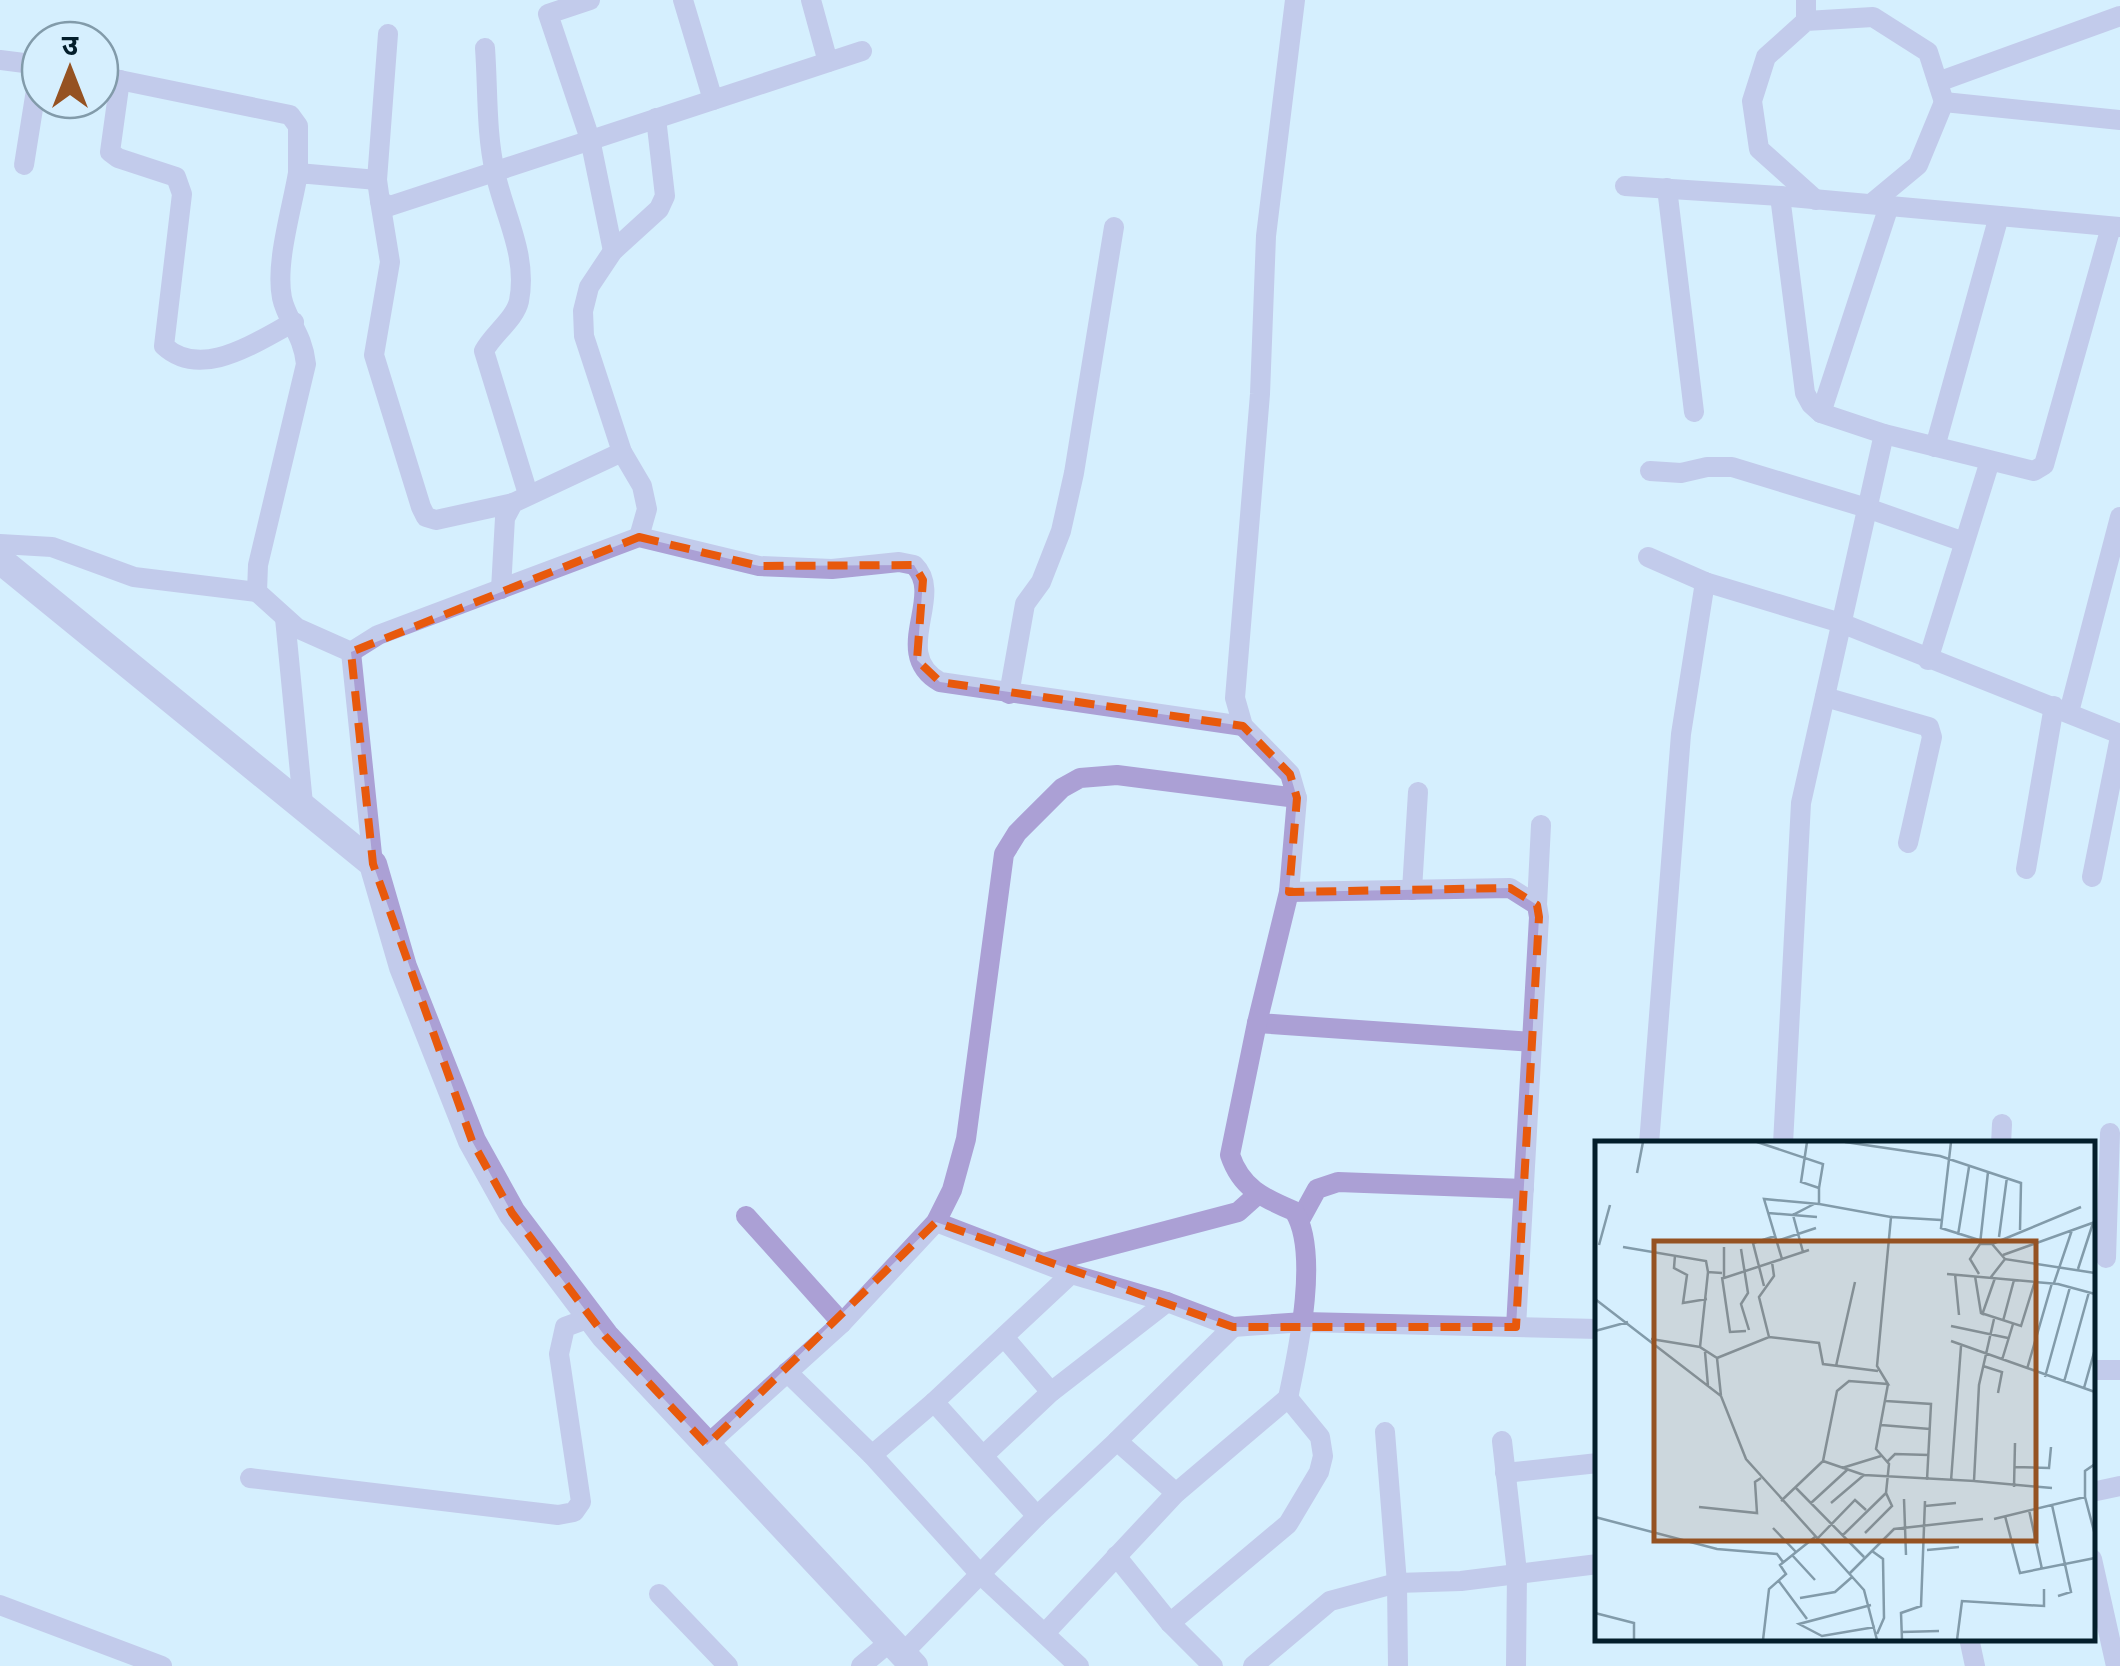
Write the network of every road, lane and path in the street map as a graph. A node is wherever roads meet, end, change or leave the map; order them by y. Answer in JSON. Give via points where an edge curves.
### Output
{"nodes":[{"id":1,"x":590,"y":0,"type":"edge"},
{"id":2,"x":811,"y":0,"type":"edge"},
{"id":3,"x":1295,"y":0,"type":"edge"},
{"id":4,"x":686,"y":1,"type":"edge"},
{"id":5,"x":1877,"y":8,"type":"edge"},
{"id":6,"x":1806,"y":10,"type":"edge"},
{"id":7,"x":2120,"y":16,"type":"edge"},
{"id":8,"x":388,"y":34,"type":"dead end"},
{"id":9,"x":485,"y":48,"type":"dead end"},
{"id":10,"x":862,"y":50,"type":"dead end"},
{"id":11,"x":828,"y":62,"type":"junction"},
{"id":12,"x":120,"y":80,"type":"edge"},
{"id":13,"x":1941,"y":92,"type":"junction"},
{"id":14,"x":712,"y":100,"type":"junction"},
{"id":15,"x":656,"y":118,"type":"junction"},
{"id":16,"x":31,"y":120,"type":"edge"},
{"id":17,"x":110,"y":120,"type":"edge"},
{"id":18,"x":2120,"y":120,"type":"edge"},
{"id":19,"x":590,"y":139,"type":"junction"},
{"id":20,"x":24,"y":166,"type":"dead end"},
{"id":21,"x":494,"y":171,"type":"junction"},
{"id":22,"x":298,"y":174,"type":"junction"},
{"id":23,"x":1625,"y":186,"type":"dead end"},
{"id":24,"x":1667,"y":188,"type":"junction"},
{"id":25,"x":378,"y":191,"type":"junction"},
{"id":26,"x":1780,"y":196,"type":"junction"},
{"id":27,"x":1816,"y":200,"type":"junction"},
{"id":28,"x":1880,"y":205,"type":"junction"},
{"id":29,"x":1999,"y":216,"type":"junction"},
{"id":30,"x":1114,"y":227,"type":"dead end"},
{"id":31,"x":2116,"y":227,"type":"edge"},
{"id":32,"x":613,"y":251,"type":"junction"},
{"id":33,"x":294,"y":322,"type":"junction"},
{"id":34,"x":1694,"y":412,"type":"dead end"},
{"id":35,"x":1821,"y":413,"type":"junction"},
{"id":36,"x":1884,"y":434,"type":"junction"},
{"id":37,"x":1934,"y":447,"type":"junction"},
{"id":38,"x":622,"y":452,"type":"junction"},
{"id":39,"x":1990,"y":461,"type":"junction"},
{"id":40,"x":1650,"y":471,"type":"dead end"},
{"id":41,"x":520,"y":498,"type":"junction"},
{"id":42,"x":1867,"y":508,"type":"junction"},
{"id":43,"x":2120,"y":517,"type":"edge"},
{"id":44,"x":639,"y":537,"type":"junction"},
{"id":45,"x":1964,"y":542,"type":"junction"},
{"id":46,"x":0,"y":544,"type":"edge"},
{"id":47,"x":1648,"y":557,"type":"dead end"},
{"id":48,"x":0,"y":560,"type":"edge"},
{"id":49,"x":1705,"y":582,"type":"junction"},
{"id":50,"x":501,"y":589,"type":"junction"},
{"id":51,"x":257,"y":592,"type":"junction"},
{"id":52,"x":285,"y":618,"type":"junction"},
{"id":53,"x":1842,"y":623,"type":"junction"},
{"id":54,"x":351,"y":652,"type":"junction"},
{"id":55,"x":1928,"y":660,"type":"junction"},
{"id":56,"x":1009,"y":694,"type":"junction"},
{"id":57,"x":1825,"y":697,"type":"junction"},
{"id":58,"x":2062,"y":709,"type":"junction"},
{"id":59,"x":1243,"y":726,"type":"junction"},
{"id":60,"x":2120,"y":736,"type":"edge"},
{"id":61,"x":1418,"y":792,"type":"dead end"},
{"id":62,"x":1297,"y":798,"type":"junction"},
{"id":63,"x":303,"y":804,"type":"junction"},
{"id":64,"x":1541,"y":826,"type":"dead end"},
{"id":65,"x":1908,"y":843,"type":"dead end"},
{"id":66,"x":373,"y":864,"type":"junction"},
{"id":67,"x":2026,"y":869,"type":"dead end"},
{"id":68,"x":2092,"y":877,"type":"dead end"},
{"id":69,"x":1412,"y":890,"type":"junction"},
{"id":70,"x":1290,"y":892,"type":"junction"},
{"id":71,"x":1537,"y":905,"type":"junction"},
{"id":72,"x":1257,"y":1023,"type":"junction"},
{"id":73,"x":1532,"y":1042,"type":"junction"},
{"id":74,"x":2110,"y":1132,"type":"dead end"},
{"id":75,"x":1649,"y":1141,"type":"edge"},
{"id":76,"x":1783,"y":1141,"type":"edge"},
{"id":77,"x":1524,"y":1190,"type":"junction"},
{"id":78,"x":1257,"y":1195,"type":"junction"},
{"id":79,"x":746,"y":1216,"type":"dead end"},
{"id":80,"x":1300,"y":1220,"type":"junction"},
{"id":81,"x":936,"y":1222,"type":"junction"},
{"id":82,"x":2106,"y":1259,"type":"edge"},
{"id":83,"x":1044,"y":1264,"type":"junction"},
{"id":84,"x":1071,"y":1274,"type":"junction"},
{"id":85,"x":1167,"y":1302,"type":"junction"},
{"id":86,"x":592,"y":1318,"type":"junction"},
{"id":87,"x":1304,"y":1322,"type":"junction"},
{"id":88,"x":842,"y":1323,"type":"junction"},
{"id":89,"x":1233,"y":1327,"type":"junction"},
{"id":90,"x":1516,"y":1327,"type":"junction"},
{"id":91,"x":1595,"y":1329,"type":"edge"},
{"id":92,"x":1004,"y":1337,"type":"junction"},
{"id":93,"x":787,"y":1372,"type":"junction"},
{"id":94,"x":1051,"y":1392,"type":"junction"},
{"id":95,"x":1288,"y":1398,"type":"junction"},
{"id":96,"x":934,"y":1402,"type":"junction"},
{"id":97,"x":1385,"y":1432,"type":"dead end"},
{"id":98,"x":1117,"y":1441,"type":"junction"},
{"id":99,"x":1502,"y":1441,"type":"dead end"},
{"id":100,"x":707,"y":1444,"type":"junction"},
{"id":101,"x":872,"y":1455,"type":"junction"},
{"id":102,"x":983,"y":1456,"type":"junction"},
{"id":103,"x":1595,"y":1462,"type":"edge"},
{"id":104,"x":1506,"y":1474,"type":"junction"},
{"id":105,"x":250,"y":1478,"type":"dead end"},
{"id":106,"x":2120,"y":1486,"type":"edge"},
{"id":107,"x":2095,"y":1491,"type":"edge"},
{"id":108,"x":1176,"y":1494,"type":"junction"},
{"id":109,"x":1037,"y":1516,"type":"junction"},
{"id":110,"x":1116,"y":1556,"type":"junction"},
{"id":111,"x":1595,"y":1564,"type":"edge"},
{"id":112,"x":1517,"y":1572,"type":"junction"},
{"id":113,"x":2095,"y":1572,"type":"edge"},
{"id":114,"x":980,"y":1574,"type":"junction"},
{"id":115,"x":1397,"y":1582,"type":"junction"},
{"id":116,"x":659,"y":1594,"type":"dead end"},
{"id":117,"x":0,"y":1604,"type":"edge"},
{"id":118,"x":1170,"y":1623,"type":"junction"},
{"id":119,"x":1046,"y":1632,"type":"junction"},
{"id":120,"x":1970,"y":1641,"type":"edge"},
{"id":121,"x":903,"y":1654,"type":"edge"},
{"id":122,"x":162,"y":1666,"type":"edge"},
{"id":123,"x":728,"y":1666,"type":"edge"},
{"id":124,"x":861,"y":1666,"type":"edge"},
{"id":125,"x":1079,"y":1666,"type":"edge"},
{"id":126,"x":1213,"y":1666,"type":"edge"},
{"id":127,"x":1253,"y":1666,"type":"edge"},
{"id":128,"x":1398,"y":1666,"type":"edge"},
{"id":129,"x":1516,"y":1666,"type":"edge"},
{"id":130,"x":1975,"y":1666,"type":"edge"},
{"id":131,"x":2116,"y":1666,"type":"edge"}],
"edges":[{"from":1,"to":19,"type":"street","via":[[548,14]]},
{"from":2,"to":11,"type":"street"},
{"from":3,"to":59,"type":"street","via":[[1266,236],[1235,698]]},
{"from":4,"to":14,"type":"street"},
{"from":5,"to":6,"type":"street"},
{"from":5,"to":13,"type":"street","via":[[1928,52]]},
{"from":6,"to":27,"type":"street","via":[[1766,57],[1752,100],[1759,149]]},
{"from":7,"to":13,"type":"street"},
{"from":8,"to":25,"type":"street"},
{"from":9,"to":21,"type":"street"},
{"from":10,"to":11,"type":"street"},
{"from":11,"to":14,"type":"street"},
{"from":12,"to":22,"type":"street","via":[[290,115],[298,126]]},
{"from":13,"to":18,"type":"street"},
{"from":13,"to":28,"type":"street","via":[[1918,166]]},
{"from":14,"to":15,"type":"street"},
{"from":15,"to":19,"type":"street"},
{"from":15,"to":32,"type":"street","via":[[664,196],[659,209]]},
{"from":16,"to":20,"type":"street"},
{"from":17,"to":33,"type":"street","via":[[110,152],[180,184],[164,346],[175,356],[203,360]]},
{"from":19,"to":21,"type":"street"},
{"from":19,"to":32,"type":"street"},
{"from":21,"to":25,"type":"street","via":[[390,206]]},
{"from":21,"to":41,"type":"street","via":[[515,237],[520,292],[515,311],[484,351]]},
{"from":22,"to":25,"type":"street"},
{"from":22,"to":33,"type":"street","via":[[280,276],[282,302]]},
{"from":23,"to":24,"type":"street"},
{"from":24,"to":26,"type":"street"},
{"from":24,"to":34,"type":"street"},
{"from":25,"to":41,"type":"street","via":[[390,262],[374,355],[421,507],[436,520]]},
{"from":26,"to":27,"type":"street"},
{"from":26,"to":35,"type":"street","via":[[1805,393]]},
{"from":27,"to":28,"type":"street"},
{"from":28,"to":29,"type":"street"},
{"from":28,"to":35,"type":"street"},
{"from":29,"to":31,"type":"street"},
{"from":29,"to":37,"type":"street"},
{"from":30,"to":56,"type":"street","via":[[1062,530],[1047,572],[1025,604]]},
{"from":31,"to":39,"type":"street","via":[[2044,465],[2034,471]]},
{"from":32,"to":38,"type":"street","via":[[590,287],[584,336]]},
{"from":33,"to":51,"type":"street","via":[[306,364]]},
{"from":35,"to":36,"type":"street"},
{"from":36,"to":37,"type":"street"},
{"from":36,"to":42,"type":"street"},
{"from":37,"to":39,"type":"street"},
{"from":38,"to":41,"type":"street"},
{"from":38,"to":44,"type":"street","via":[[647,509]]},
{"from":39,"to":45,"type":"street"},
{"from":40,"to":42,"type":"street","via":[[1732,467]]},
{"from":41,"to":50,"type":"street","via":[[504,526]]},
{"from":42,"to":45,"type":"street"},
{"from":42,"to":53,"type":"street"},
{"from":43,"to":58,"type":"street"},
{"from":44,"to":50,"type":"street"},
{"from":44,"to":56,"type":"street","via":[[758,566],[914,565],[924,580],[918,660],[926,674]]},
{"from":45,"to":55,"type":"street"},
{"from":46,"to":51,"type":"street","via":[[52,547],[134,577]]},
{"from":47,"to":49,"type":"street"},
{"from":48,"to":63,"type":"street"},
{"from":49,"to":53,"type":"street"},
{"from":49,"to":75,"type":"street","via":[[1682,734]]},
{"from":50,"to":54,"type":"street","via":[[378,635]]},
{"from":51,"to":52,"type":"street"},
{"from":52,"to":54,"type":"street"},
{"from":52,"to":63,"type":"street"},
{"from":53,"to":55,"type":"street"},
{"from":53,"to":57,"type":"street"},
{"from":54,"to":66,"type":"street"},
{"from":55,"to":58,"type":"street"},
{"from":56,"to":59,"type":"street"},
{"from":57,"to":65,"type":"street","via":[[1929,727]]},
{"from":57,"to":76,"type":"street","via":[[1802,803]]},
{"from":58,"to":60,"type":"street"},
{"from":58,"to":67,"type":"street"},
{"from":59,"to":62,"type":"street","via":[[1290,774]]},
{"from":60,"to":68,"type":"street"},
{"from":61,"to":69,"type":"street"},
{"from":62,"to":70,"type":"street"},
{"from":62,"to":81,"type":"street","via":[[1117,776],[1080,778],[1018,832],[1004,854],[966,1139]]},
{"from":63,"to":66,"type":"street"},
{"from":64,"to":71,"type":"street"},
{"from":66,"to":86,"type":"street","via":[[404,967],[472,1141],[512,1213]]},
{"from":69,"to":70,"type":"street"},
{"from":69,"to":71,"type":"street","via":[[1510,888]]},
{"from":70,"to":72,"type":"street"},
{"from":71,"to":73,"type":"street"},
{"from":72,"to":73,"type":"street"},
{"from":72,"to":78,"type":"street","via":[[1230,1155],[1236,1173]]},
{"from":73,"to":77,"type":"street"},
{"from":74,"to":82,"type":"street"},
{"from":77,"to":80,"type":"street","via":[[1338,1182],[1317,1189]]},
{"from":77,"to":90,"type":"street"},
{"from":78,"to":80,"type":"street","via":[[1294,1210]]},
{"from":78,"to":83,"type":"street","via":[[1238,1212]]},
{"from":79,"to":88,"type":"street"},
{"from":80,"to":87,"type":"street"},
{"from":81,"to":83,"type":"street"},
{"from":81,"to":88,"type":"street"},
{"from":83,"to":84,"type":"street"},
{"from":84,"to":85,"type":"street"},
{"from":84,"to":92,"type":"street"},
{"from":85,"to":89,"type":"street"},
{"from":85,"to":94,"type":"street"},
{"from":86,"to":100,"type":"street"},
{"from":86,"to":105,"type":"street","via":[[566,1327],[559,1354],[581,1502],[574,1512]]},
{"from":87,"to":89,"type":"street"},
{"from":87,"to":90,"type":"street"},
{"from":87,"to":95,"type":"street"},
{"from":88,"to":93,"type":"street"},
{"from":89,"to":98,"type":"street"},
{"from":90,"to":91,"type":"street"},
{"from":92,"to":94,"type":"street"},
{"from":92,"to":96,"type":"street"},
{"from":93,"to":100,"type":"street"},
{"from":93,"to":101,"type":"street"},
{"from":94,"to":102,"type":"street"},
{"from":95,"to":108,"type":"street"},
{"from":95,"to":118,"type":"street","via":[[1320,1437],[1319,1472],[1288,1524]]},
{"from":96,"to":101,"type":"street"},
{"from":96,"to":102,"type":"street"},
{"from":97,"to":115,"type":"street"},
{"from":98,"to":108,"type":"street"},
{"from":98,"to":109,"type":"street"},
{"from":99,"to":104,"type":"street"},
{"from":100,"to":121,"type":"street"},
{"from":101,"to":114,"type":"street"},
{"from":102,"to":109,"type":"street"},
{"from":103,"to":104,"type":"street"},
{"from":104,"to":112,"type":"street"},
{"from":106,"to":107,"type":"street"},
{"from":108,"to":110,"type":"street"},
{"from":109,"to":114,"type":"street"},
{"from":110,"to":118,"type":"street"},
{"from":110,"to":119,"type":"street"},
{"from":111,"to":112,"type":"street"},
{"from":112,"to":115,"type":"street"},
{"from":112,"to":129,"type":"street"},
{"from":113,"to":131,"type":"street"},
{"from":114,"to":119,"type":"street"},
{"from":114,"to":121,"type":"street"},
{"from":115,"to":127,"type":"street","via":[[1330,1601]]},
{"from":115,"to":128,"type":"street"},
{"from":116,"to":123,"type":"street"},
{"from":117,"to":122,"type":"street"},
{"from":118,"to":126,"type":"street"},
{"from":119,"to":125,"type":"street"},
{"from":120,"to":130,"type":"street"},
{"from":121,"to":124,"type":"street"}]}
